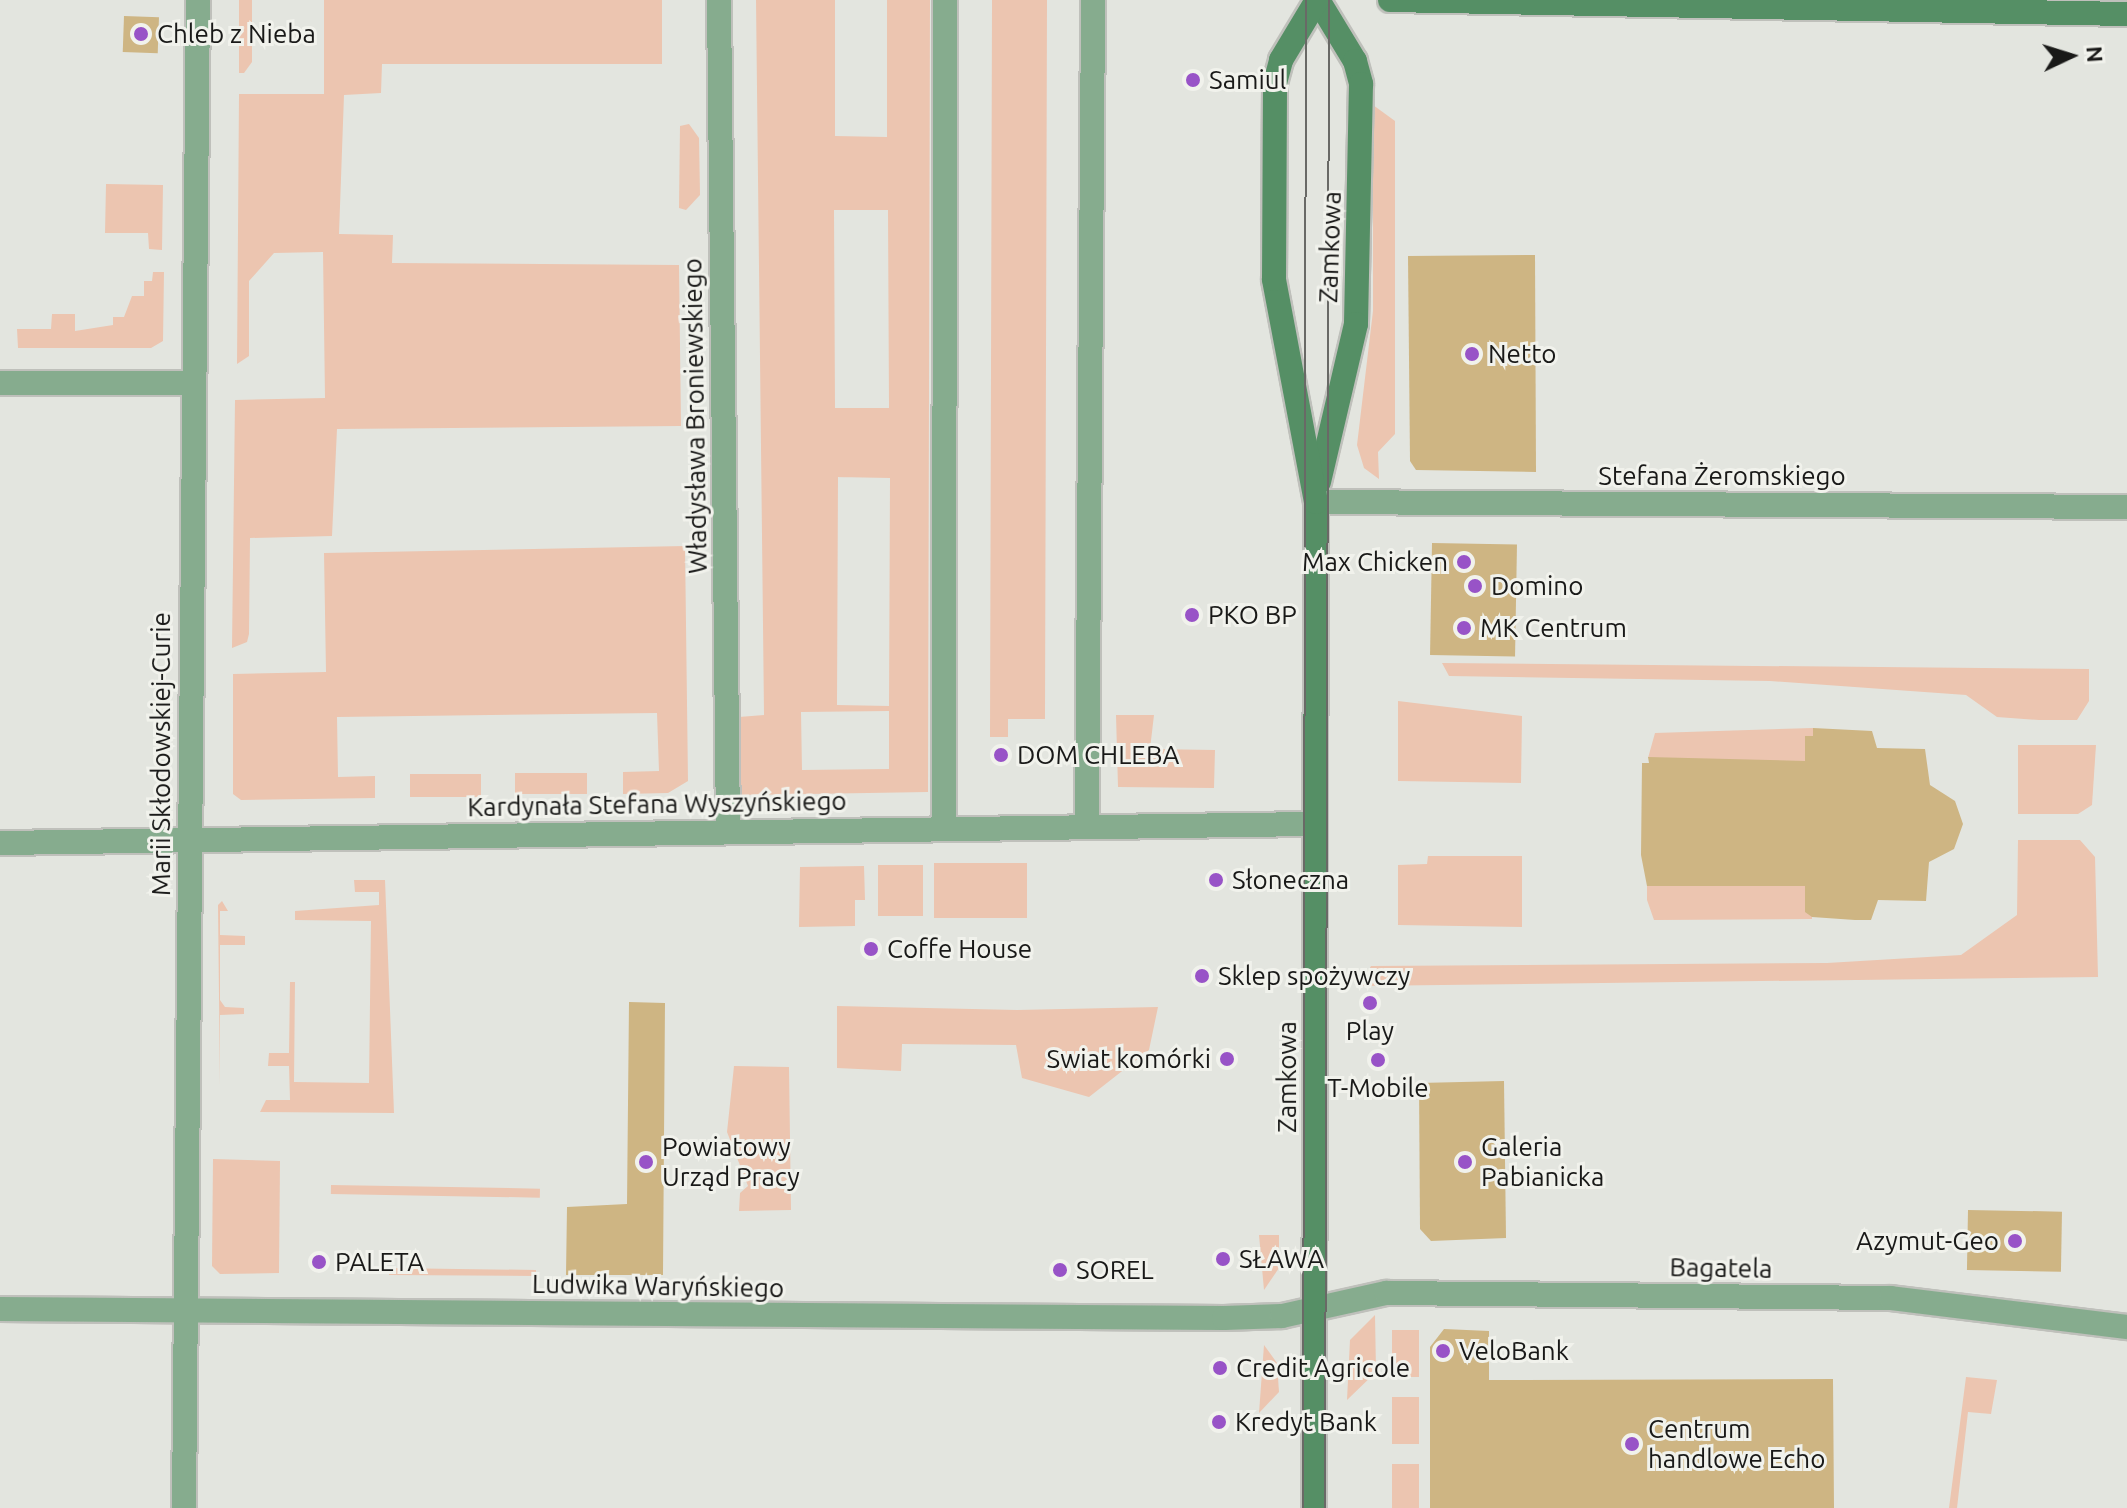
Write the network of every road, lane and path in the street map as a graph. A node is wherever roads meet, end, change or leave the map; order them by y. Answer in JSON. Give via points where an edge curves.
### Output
{"nodes":[{"id":1,"x":198,"y":0,"type":"edge"},
{"id":2,"x":719,"y":0,"type":"edge"},
{"id":3,"x":945,"y":0,"type":"edge"},
{"id":4,"x":1093,"y":0,"type":"edge"},
{"id":5,"x":1317,"y":0,"type":"edge"},
{"id":6,"x":1390,"y":0,"type":"edge"},
{"id":7,"x":1712,"y":3,"type":"edge"},
{"id":8,"x":2127,"y":14,"type":"edge"},
{"id":9,"x":0,"y":383,"type":"edge"},
{"id":10,"x":193,"y":383,"type":"junction"},
{"id":11,"x":1316,"y":502,"type":"junction"},
{"id":12,"x":2127,"y":507,"type":"edge"},
{"id":13,"x":1315,"y":824,"type":"junction"},
{"id":14,"x":1087,"y":826,"type":"junction"},
{"id":15,"x":944,"y":828,"type":"junction"},
{"id":16,"x":728,"y":831,"type":"junction"},
{"id":17,"x":188,"y":840,"type":"junction"},
{"id":18,"x":0,"y":843,"type":"edge"},
{"id":19,"x":0,"y":1309,"type":"edge"},
{"id":20,"x":186,"y":1310,"type":"junction"},
{"id":21,"x":1314,"y":1310,"type":"junction"},
{"id":22,"x":2127,"y":1327,"type":"edge"},
{"id":23,"x":184,"y":1508,"type":"edge"},
{"id":24,"x":1314,"y":1508,"type":"edge"}],
"edges":[{"from":1,"to":10,"type":"street","name":"Marii Skłodowskiej-Curie"},
{"from":2,"to":16,"type":"street","name":"Władysława Broniewskiego"},
{"from":3,"to":15,"type":"street"},
{"from":4,"to":14,"type":"street"},
{"from":5,"to":11,"type":"street","name":"Zamkowa","via":[[1281,60],[1275,83],[1274,265],[1278,327]]},
{"from":5,"to":11,"type":"street","name":"Zamkowa","via":[[1355,61],[1361,84],[1356,324]]},
{"from":6,"to":7,"type":"street"},
{"from":7,"to":8,"type":"street"},
{"from":9,"to":10,"type":"street"},
{"from":10,"to":17,"type":"street","name":"Marii Skłodowskiej-Curie"},
{"from":11,"to":12,"type":"street","name":"Stefana Żeromskiego"},
{"from":11,"to":13,"type":"street","name":"Zamkowa"},
{"from":13,"to":14,"type":"street","name":"Kardynała Stefana Wyszyńskiego"},
{"from":13,"to":21,"type":"street","name":"Zamkowa"},
{"from":14,"to":15,"type":"street","name":"Kardynała Stefana Wyszyńskiego"},
{"from":15,"to":16,"type":"street","name":"Kardynała Stefana Wyszyńskiego"},
{"from":16,"to":17,"type":"street","name":"Kardynała Stefana Wyszyńskiego"},
{"from":17,"to":18,"type":"street","name":"Kardynała Stefana Wyszyńskiego"},
{"from":17,"to":20,"type":"street","name":"Marii Skłodowskiej-Curie"},
{"from":19,"to":20,"type":"street","name":"Ludwika Waryńskiego"},
{"from":20,"to":21,"type":"street","name":"Ludwika Waryńskiego","via":[[1213,1318]]},
{"from":20,"to":23,"type":"street","name":"Marii Skłodowskiej-Curie"},
{"from":21,"to":22,"type":"street","name":"Bagatela","via":[[1386,1293],[1891,1298]]},
{"from":21,"to":24,"type":"street","name":"Zamkowa"}]}
